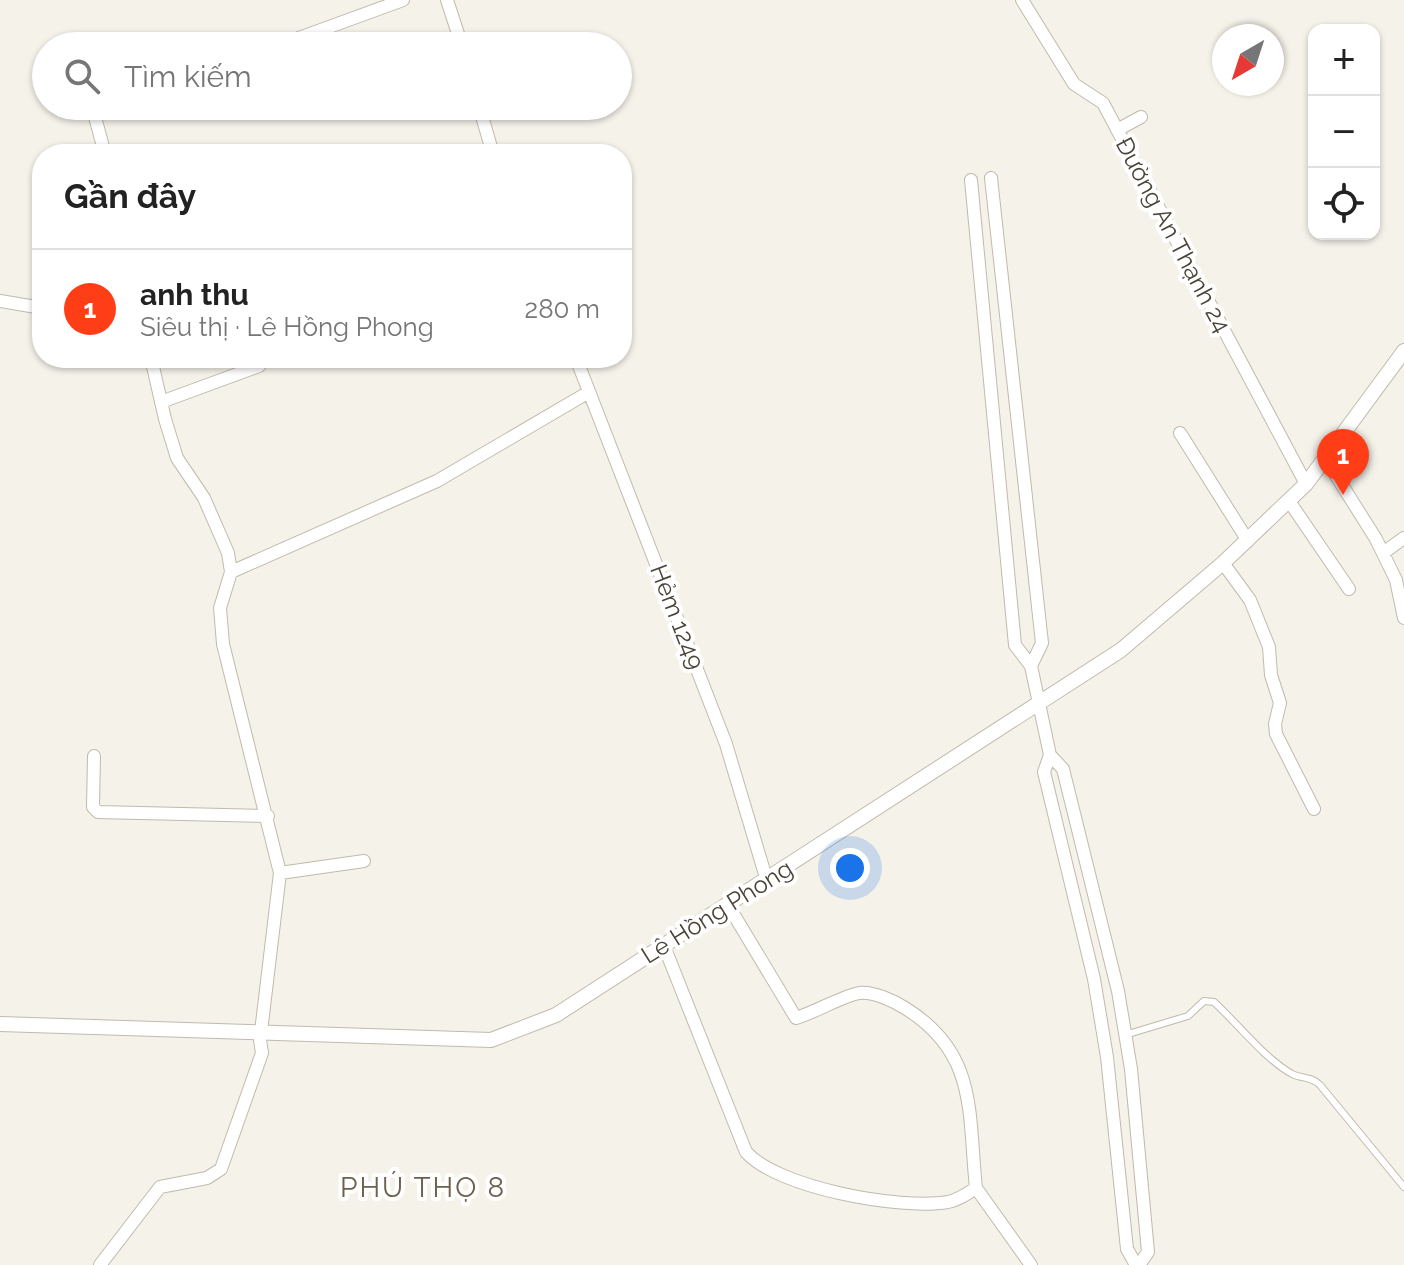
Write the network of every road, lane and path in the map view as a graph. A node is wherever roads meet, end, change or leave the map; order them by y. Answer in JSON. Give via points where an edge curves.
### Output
{"nodes":[{"id":1,"x":403,"y":0,"type":"edge"},
{"id":2,"x":1022,"y":0,"type":"edge"},
{"id":3,"x":448,"y":2,"type":"edge"},
{"id":4,"x":315,"y":32,"type":"edge"},
{"id":5,"x":458,"y":32,"type":"edge"},
{"id":6,"x":1141,"y":117,"type":"dead end"},
{"id":7,"x":96,"y":120,"type":"edge"},
{"id":8,"x":483,"y":120,"type":"edge"},
{"id":9,"x":1117,"y":130,"type":"junction"},
{"id":10,"x":102,"y":144,"type":"edge"},
{"id":11,"x":490,"y":144,"type":"edge"},
{"id":12,"x":991,"y":178,"type":"dead end"},
{"id":13,"x":971,"y":180,"type":"dead end"},
{"id":14,"x":0,"y":301,"type":"edge"},
{"id":15,"x":32,"y":306,"type":"edge"},
{"id":16,"x":1404,"y":351,"type":"edge"},
{"id":17,"x":153,"y":368,"type":"edge"},
{"id":18,"x":254,"y":368,"type":"edge"},
{"id":19,"x":580,"y":368,"type":"edge"},
{"id":20,"x":589,"y":392,"type":"junction"},
{"id":21,"x":1015,"y":392,"type":"junction"},
{"id":22,"x":991,"y":396,"type":"junction"},
{"id":23,"x":161,"y":402,"type":"junction"},
{"id":24,"x":1180,"y":433,"type":"dead end"},
{"id":25,"x":1325,"y":458,"type":"junction"},
{"id":26,"x":1306,"y":484,"type":"junction"},
{"id":27,"x":1289,"y":501,"type":"junction"},
{"id":28,"x":1404,"y":538,"type":"edge"},
{"id":29,"x":1248,"y":541,"type":"junction"},
{"id":30,"x":1383,"y":553,"type":"junction"},
{"id":31,"x":1223,"y":563,"type":"junction"},
{"id":32,"x":231,"y":572,"type":"junction"},
{"id":33,"x":1349,"y":589,"type":"dead end"},
{"id":34,"x":1404,"y":618,"type":"edge"},
{"id":35,"x":1031,"y":666,"type":"junction"},
{"id":36,"x":1038,"y":706,"type":"junction"},
{"id":37,"x":1050,"y":755,"type":"junction"},
{"id":38,"x":94,"y":756,"type":"dead end"},
{"id":39,"x":1314,"y":809,"type":"dead end"},
{"id":40,"x":268,"y":816,"type":"junction"},
{"id":41,"x":364,"y":861,"type":"dead end"},
{"id":42,"x":280,"y":873,"type":"junction"},
{"id":43,"x":767,"y":881,"type":"junction"},
{"id":44,"x":728,"y":905,"type":"junction"},
{"id":45,"x":664,"y":946,"type":"junction"},
{"id":46,"x":1,"y":1027,"type":"edge"},
{"id":47,"x":263,"y":1032,"type":"junction"},
{"id":48,"x":1125,"y":1035,"type":"junction"},
{"id":49,"x":1104,"y":1041,"type":"junction"},
{"id":50,"x":1404,"y":1187,"type":"edge"},
{"id":51,"x":976,"y":1188,"type":"junction"},
{"id":52,"x":100,"y":1265,"type":"edge"},
{"id":53,"x":1031,"y":1265,"type":"edge"},
{"id":54,"x":1138,"y":1265,"type":"edge"}],
"edges":[{"from":1,"to":4,"type":"street"},
{"from":2,"to":9,"type":"street","name":"Đường An Thạnh 24","via":[[1074,84],[1103,103]]},
{"from":3,"to":5,"type":"street"},
{"from":6,"to":9,"type":"street"},
{"from":7,"to":10,"type":"street"},
{"from":8,"to":11,"type":"street"},
{"from":9,"to":26,"type":"street","name":"Đường An Thạnh 24"},
{"from":12,"to":21,"type":"street"},
{"from":13,"to":22,"type":"street"},
{"from":14,"to":15,"type":"street"},
{"from":16,"to":25,"type":"street","name":"Lê Hồng Phong"},
{"from":17,"to":23,"type":"street"},
{"from":18,"to":23,"type":"street"},
{"from":19,"to":20,"type":"street","name":"Hẻm 1249"},
{"from":20,"to":32,"type":"street","via":[[437,481]]},
{"from":20,"to":43,"type":"street","name":"Hẻm 1249","via":[[726,744]]},
{"from":21,"to":22,"type":"street"},
{"from":21,"to":35,"type":"street","via":[[1042,643]]},
{"from":22,"to":35,"type":"street","via":[[1015,645]]},
{"from":23,"to":32,"type":"street","via":[[177,458],[215,518]]},
{"from":24,"to":29,"type":"street"},
{"from":25,"to":26,"type":"street","name":"Lê Hồng Phong"},
{"from":25,"to":30,"type":"street"},
{"from":26,"to":27,"type":"street","name":"Lê Hồng Phong"},
{"from":27,"to":29,"type":"street","name":"Lê Hồng Phong"},
{"from":27,"to":33,"type":"street"},
{"from":28,"to":30,"type":"street"},
{"from":29,"to":31,"type":"street","name":"Lê Hồng Phong"},
{"from":30,"to":34,"type":"street","via":[[1396,580]]},
{"from":31,"to":36,"type":"street","name":"Lê Hồng Phong","via":[[1121,650]]},
{"from":31,"to":39,"type":"street","via":[[1250,600],[1269,647],[1280,703],[1276,734]]},
{"from":32,"to":40,"type":"street","via":[[220,608],[223,644]]},
{"from":35,"to":36,"type":"street"},
{"from":36,"to":37,"type":"street"},
{"from":36,"to":43,"type":"street","name":"Lê Hồng Phong"},
{"from":37,"to":48,"type":"street","via":[[1063,769]]},
{"from":37,"to":49,"type":"street","via":[[1044,772],[1078,905]]},
{"from":38,"to":40,"type":"street","via":[[93,807],[98,812]]},
{"from":40,"to":42,"type":"street"},
{"from":41,"to":42,"type":"street"},
{"from":42,"to":47,"type":"street"},
{"from":43,"to":44,"type":"street","name":"Lê Hồng Phong"},
{"from":44,"to":45,"type":"street","name":"Lê Hồng Phong"},
{"from":44,"to":51,"type":"street","via":[[796,1018],[861,992],[894,1001],[945,1040],[966,1088]]},
{"from":45,"to":47,"type":"street","name":"Lê Hồng Phong","via":[[556,1015],[491,1040]]},
{"from":45,"to":51,"type":"street","via":[[746,1152],[756,1163],[837,1193],[893,1204],[948,1202]]},
{"from":46,"to":47,"type":"street","name":"Lê Hồng Phong"},
{"from":47,"to":52,"type":"street","via":[[259,1066],[221,1169],[207,1178],[160,1187]]},
{"from":48,"to":49,"type":"street"},
{"from":48,"to":50,"type":"lane","via":[[1188,1016],[1211,1000],[1253,1043],[1293,1074],[1320,1085]]},
{"from":48,"to":54,"type":"street","via":[[1148,1252]]},
{"from":49,"to":54,"type":"street","via":[[1127,1249]]},
{"from":51,"to":53,"type":"street"}]}
